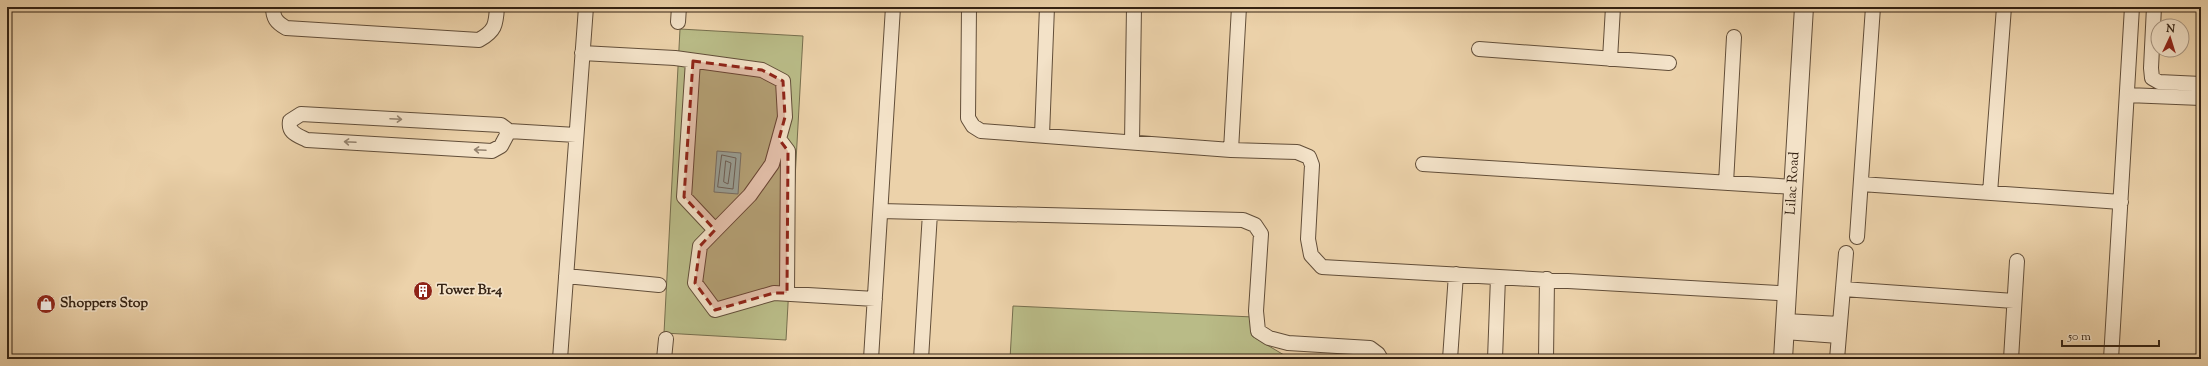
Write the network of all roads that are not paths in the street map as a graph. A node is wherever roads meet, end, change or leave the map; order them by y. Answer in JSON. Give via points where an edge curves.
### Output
{"nodes":[{"id":1,"x":273,"y":7,"type":"edge"},
{"id":2,"x":497,"y":7,"type":"edge"},
{"id":3,"x":586,"y":7,"type":"edge"},
{"id":4,"x":679,"y":7,"type":"edge"},
{"id":5,"x":893,"y":7,"type":"edge"},
{"id":6,"x":969,"y":7,"type":"edge"},
{"id":7,"x":1048,"y":7,"type":"edge"},
{"id":8,"x":1134,"y":7,"type":"edge"},
{"id":9,"x":1239,"y":7,"type":"edge"},
{"id":10,"x":1613,"y":7,"type":"edge"},
{"id":11,"x":1804,"y":7,"type":"edge"},
{"id":12,"x":1873,"y":7,"type":"edge"},
{"id":13,"x":2004,"y":7,"type":"edge"},
{"id":14,"x":2132,"y":7,"type":"edge"},
{"id":15,"x":2154,"y":7,"type":"edge"},
{"id":16,"x":678,"y":22,"type":"dead end"},
{"id":17,"x":1734,"y":37,"type":"dead end"},
{"id":18,"x":1479,"y":49,"type":"dead end"},
{"id":19,"x":582,"y":53,"type":"junction"},
{"id":20,"x":1610,"y":59,"type":"junction"},
{"id":21,"x":693,"y":61,"type":"junction"},
{"id":22,"x":1669,"y":63,"type":"dead end"},
{"id":23,"x":2201,"y":84,"type":"edge"},
{"id":24,"x":2127,"y":95,"type":"junction"},
{"id":25,"x":2201,"y":98,"type":"edge"},
{"id":26,"x":509,"y":131,"type":"junction"},
{"id":27,"x":576,"y":135,"type":"junction"},
{"id":28,"x":1042,"y":135,"type":"junction"},
{"id":29,"x":779,"y":139,"type":"junction"},
{"id":30,"x":1132,"y":142,"type":"junction"},
{"id":31,"x":1231,"y":150,"type":"junction"},
{"id":32,"x":1423,"y":164,"type":"dead end"},
{"id":33,"x":1726,"y":183,"type":"junction"},
{"id":34,"x":1861,"y":184,"type":"junction"},
{"id":35,"x":1794,"y":187,"type":"junction"},
{"id":36,"x":1990,"y":192,"type":"junction"},
{"id":37,"x":2121,"y":202,"type":"junction"},
{"id":38,"x":881,"y":211,"type":"junction"},
{"id":39,"x":930,"y":213,"type":"junction"},
{"id":40,"x":715,"y":230,"type":"junction"},
{"id":41,"x":1857,"y":237,"type":"dead end"},
{"id":42,"x":1846,"y":253,"type":"dead end"},
{"id":43,"x":2017,"y":261,"type":"dead end"},
{"id":44,"x":1456,"y":274,"type":"junction"},
{"id":45,"x":566,"y":276,"type":"junction"},
{"id":46,"x":1498,"y":277,"type":"junction"},
{"id":47,"x":1547,"y":279,"type":"junction"},
{"id":48,"x":659,"y":285,"type":"dead end"},
{"id":49,"x":1843,"y":289,"type":"junction"},
{"id":50,"x":1778,"y":293,"type":"dead end"},
{"id":51,"x":787,"y":294,"type":"junction"},
{"id":52,"x":875,"y":299,"type":"junction"},
{"id":53,"x":2014,"y":301,"type":"junction"},
{"id":54,"x":1785,"y":327,"type":"junction"},
{"id":55,"x":1840,"y":330,"type":"junction"},
{"id":56,"x":666,"y":339,"type":"dead end"},
{"id":57,"x":560,"y":359,"type":"edge"},
{"id":58,"x":664,"y":359,"type":"edge"},
{"id":59,"x":871,"y":359,"type":"edge"},
{"id":60,"x":921,"y":359,"type":"edge"},
{"id":61,"x":1380,"y":359,"type":"edge"},
{"id":62,"x":1450,"y":359,"type":"edge"},
{"id":63,"x":1495,"y":359,"type":"edge"},
{"id":64,"x":1546,"y":359,"type":"edge"},
{"id":65,"x":1783,"y":359,"type":"edge"},
{"id":66,"x":1838,"y":359,"type":"edge"},
{"id":67,"x":2011,"y":359,"type":"edge"},
{"id":68,"x":2111,"y":359,"type":"edge"}],
"edges":[{"from":1,"to":2,"type":"street","via":[[273,16],[286,28],[479,40],[491,33],[496,22]]},
{"from":3,"to":19,"type":"street"},
{"from":4,"to":16,"type":"street"},
{"from":5,"to":38,"type":"street"},
{"from":6,"to":28,"type":"street","via":[[968,118],[973,126],[981,131]]},
{"from":7,"to":28,"type":"street"},
{"from":8,"to":30,"type":"street"},
{"from":9,"to":31,"type":"street"},
{"from":10,"to":20,"type":"street"},
{"from":11,"to":35,"type":"street","name":"Lilac Road"},
{"from":12,"to":34,"type":"street"},
{"from":13,"to":36,"type":"street"},
{"from":14,"to":24,"type":"street"},
{"from":15,"to":23,"type":"street","via":[[2152,78],[2159,82]]},
{"from":17,"to":33,"type":"street"},
{"from":18,"to":20,"type":"street"},
{"from":19,"to":21,"type":"street"},
{"from":19,"to":27,"type":"street"},
{"from":20,"to":22,"type":"street"},
{"from":21,"to":29,"type":"street","via":[[762,70],[783,81],[785,117]]},
{"from":21,"to":40,"type":"street","via":[[684,197]]},
{"from":24,"to":25,"type":"street"},
{"from":24,"to":37,"type":"street"},
{"from":26,"to":26,"type":"street","one_way":true,"via":[[501,146],[492,151],[307,140],[292,133],[289,127],[290,121],[301,114],[502,125]]},
{"from":26,"to":27,"type":"street"},
{"from":27,"to":45,"type":"street"},
{"from":28,"to":30,"type":"street"},
{"from":29,"to":40,"type":"street","via":[[772,164],[750,195]]},
{"from":29,"to":51,"type":"street","via":[[788,151]]},
{"from":30,"to":31,"type":"street"},
{"from":31,"to":44,"type":"street","via":[[1297,152],[1309,157],[1312,165],[1308,239],[1311,255],[1322,267]]},
{"from":32,"to":33,"type":"street"},
{"from":33,"to":35,"type":"street"},
{"from":34,"to":36,"type":"street"},
{"from":34,"to":41,"type":"street"},
{"from":35,"to":54,"type":"street","name":"Lilac Road"},
{"from":36,"to":37,"type":"street"},
{"from":37,"to":68,"type":"street"},
{"from":38,"to":39,"type":"street"},
{"from":38,"to":52,"type":"street"},
{"from":39,"to":60,"type":"street"},
{"from":39,"to":61,"type":"street","via":[[1243,220],[1255,225],[1261,234],[1256,311],[1258,330],[1269,338],[1288,343],[1370,348]]},
{"from":40,"to":51,"type":"street","via":[[700,246],[695,283],[715,310],[774,293]]},
{"from":42,"to":49,"type":"street"},
{"from":43,"to":53,"type":"street"},
{"from":44,"to":46,"type":"street"},
{"from":44,"to":62,"type":"street"},
{"from":45,"to":48,"type":"street"},
{"from":45,"to":57,"type":"street"},
{"from":46,"to":47,"type":"street"},
{"from":46,"to":63,"type":"street"},
{"from":47,"to":50,"type":"street"},
{"from":47,"to":64,"type":"street"},
{"from":49,"to":53,"type":"street"},
{"from":49,"to":55,"type":"street"},
{"from":51,"to":52,"type":"street"},
{"from":52,"to":59,"type":"street"},
{"from":53,"to":67,"type":"street"},
{"from":54,"to":55,"type":"street"},
{"from":54,"to":65,"type":"street","name":"Lilac Road"},
{"from":55,"to":66,"type":"street"},
{"from":56,"to":58,"type":"street"}]}
